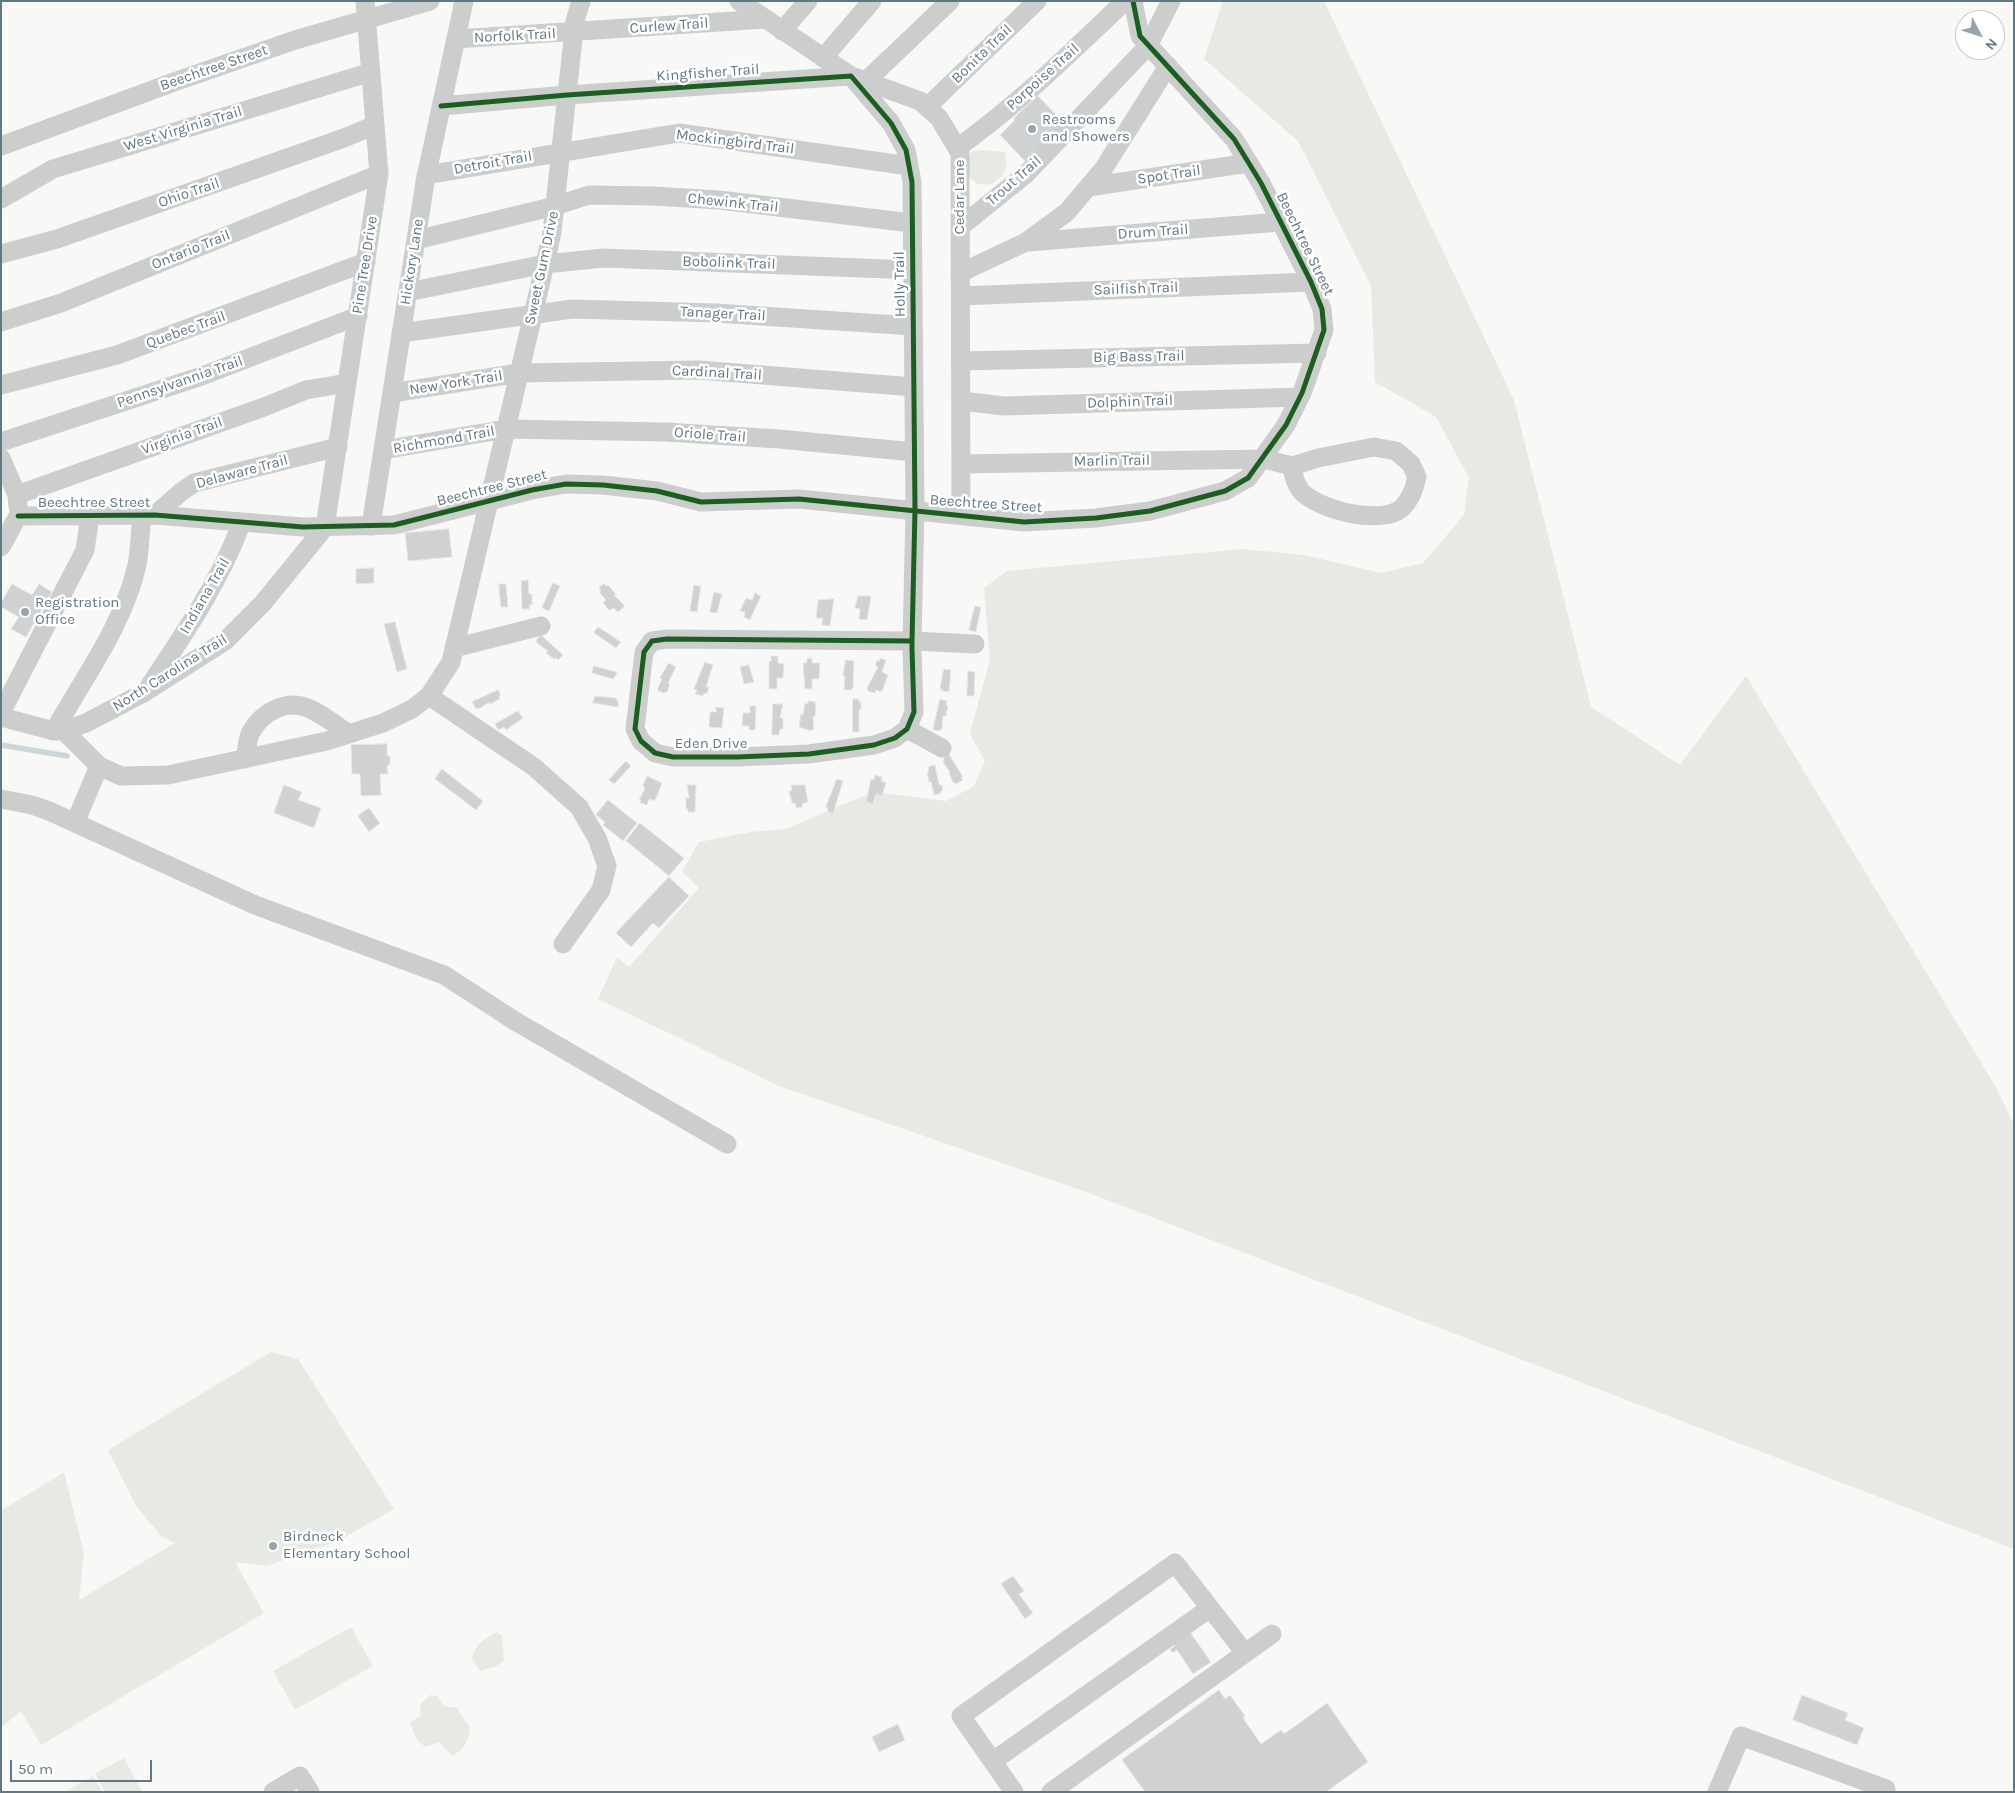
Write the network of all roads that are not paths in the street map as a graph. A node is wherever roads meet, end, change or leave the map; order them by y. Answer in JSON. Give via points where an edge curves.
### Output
{"nodes":[{"id":1,"x":364,"y":1,"type":"edge"},
{"id":2,"x":430,"y":1,"type":"edge"},
{"id":3,"x":464,"y":1,"type":"edge"},
{"id":4,"x":581,"y":1,"type":"edge"},
{"id":5,"x":808,"y":1,"type":"edge"},
{"id":6,"x":872,"y":1,"type":"edge"},
{"id":7,"x":950,"y":1,"type":"edge"},
{"id":8,"x":1038,"y":1,"type":"edge"},
{"id":9,"x":1125,"y":1,"type":"edge"},
{"id":10,"x":1133,"y":1,"type":"edge"},
{"id":11,"x":1171,"y":1,"type":"edge"},
{"id":12,"x":743,"y":2,"type":"edge"},
{"id":13,"x":766,"y":19,"type":"junction"},
{"id":14,"x":367,"y":20,"type":"junction"},
{"id":15,"x":782,"y":31,"type":"junction"},
{"id":16,"x":573,"y":32,"type":"junction"},
{"id":17,"x":456,"y":39,"type":"junction"},
{"id":18,"x":1148,"y":46,"type":"junction"},
{"id":19,"x":823,"y":58,"type":"junction"},
{"id":20,"x":1168,"y":66,"type":"junction"},
{"id":21,"x":371,"y":72,"type":"junction"},
{"id":22,"x":858,"y":79,"type":"junction"},
{"id":23,"x":567,"y":95,"type":"junction"},
{"id":24,"x":441,"y":106,"type":"junction"},
{"id":25,"x":927,"y":107,"type":"junction"},
{"id":26,"x":375,"y":125,"type":"junction"},
{"id":27,"x":1,"y":146,"type":"edge"},
{"id":28,"x":957,"y":148,"type":"junction"},
{"id":29,"x":561,"y":152,"type":"junction"},
{"id":30,"x":1249,"y":163,"type":"junction"},
{"id":31,"x":909,"y":166,"type":"junction"},
{"id":32,"x":379,"y":174,"type":"junction"},
{"id":33,"x":426,"y":175,"type":"junction"},
{"id":34,"x":1088,"y":188,"type":"junction"},
{"id":35,"x":1,"y":199,"type":"edge"},
{"id":36,"x":555,"y":206,"type":"junction"},
{"id":37,"x":1280,"y":222,"type":"junction"},
{"id":38,"x":912,"y":223,"type":"junction"},
{"id":39,"x":960,"y":227,"type":"junction"},
{"id":40,"x":416,"y":240,"type":"junction"},
{"id":41,"x":1026,"y":242,"type":"junction"},
{"id":42,"x":1,"y":254,"type":"edge"},
{"id":43,"x":366,"y":262,"type":"junction"},
{"id":44,"x":546,"y":264,"type":"junction"},
{"id":45,"x":913,"y":270,"type":"junction"},
{"id":46,"x":960,"y":273,"type":"junction"},
{"id":47,"x":1311,"y":282,"type":"junction"},
{"id":48,"x":408,"y":292,"type":"junction"},
{"id":49,"x":961,"y":296,"type":"junction"},
{"id":50,"x":533,"y":314,"type":"junction"},
{"id":51,"x":358,"y":316,"type":"junction"},
{"id":52,"x":1,"y":322,"type":"edge"},
{"id":53,"x":913,"y":326,"type":"junction"},
{"id":54,"x":401,"y":333,"type":"junction"},
{"id":55,"x":1317,"y":353,"type":"junction"},
{"id":56,"x":961,"y":361,"type":"junction"},
{"id":57,"x":519,"y":373,"type":"junction"},
{"id":58,"x":347,"y":382,"type":"junction"},
{"id":59,"x":1,"y":385,"type":"edge"},
{"id":60,"x":914,"y":387,"type":"junction"},
{"id":61,"x":392,"y":393,"type":"junction"},
{"id":62,"x":1300,"y":397,"type":"junction"},
{"id":63,"x":961,"y":401,"type":"junction"},
{"id":64,"x":506,"y":429,"type":"junction"},
{"id":65,"x":1,"y":442,"type":"edge"},
{"id":66,"x":338,"y":447,"type":"junction"},
{"id":67,"x":383,"y":450,"type":"junction"},
{"id":68,"x":914,"y":452,"type":"junction"},
{"id":69,"x":1,"y":458,"type":"edge"},
{"id":70,"x":1264,"y":459,"type":"junction"},
{"id":71,"x":961,"y":464,"type":"junction"},
{"id":72,"x":1292,"y":466,"type":"junction"},
{"id":73,"x":17,"y":495,"type":"junction"},
{"id":74,"x":489,"y":502,"type":"junction"},
{"id":75,"x":915,"y":510,"type":"junction"},
{"id":76,"x":149,"y":515,"type":"junction"},
{"id":77,"x":961,"y":515,"type":"junction"},
{"id":78,"x":18,"y":516,"type":"junction"},
{"id":79,"x":90,"y":516,"type":"junction"},
{"id":80,"x":242,"y":522,"type":"junction"},
{"id":81,"x":371,"y":526,"type":"junction"},
{"id":82,"x":325,"y":527,"type":"junction"},
{"id":83,"x":1,"y":547,"type":"edge"},
{"id":84,"x":541,"y":626,"type":"dead end"},
{"id":85,"x":912,"y":642,"type":"junction"},
{"id":86,"x":975,"y":644,"type":"dead end"},
{"id":87,"x":454,"y":648,"type":"junction"},
{"id":88,"x":145,"y":692,"type":"junction"},
{"id":89,"x":429,"y":696,"type":"junction"},
{"id":90,"x":1,"y":715,"type":"edge"},
{"id":91,"x":907,"y":729,"type":"junction"},
{"id":92,"x":59,"y":731,"type":"junction"},
{"id":93,"x":349,"y":734,"type":"junction"},
{"id":94,"x":942,"y":748,"type":"dead end"},
{"id":95,"x":245,"y":759,"type":"junction"},
{"id":96,"x":99,"y":766,"type":"junction"},
{"id":97,"x":1,"y":799,"type":"edge"},
{"id":98,"x":75,"y":823,"type":"junction"},
{"id":99,"x":563,"y":944,"type":"dead end"},
{"id":100,"x":727,"y":1144,"type":"dead end"},
{"id":101,"x":1210,"y":1608,"type":"junction"},
{"id":102,"x":1272,"y":1634,"type":"dead end"},
{"id":103,"x":1245,"y":1653,"type":"junction"},
{"id":104,"x":993,"y":1761,"type":"junction"},
{"id":105,"x":273,"y":1792,"type":"edge"},
{"id":106,"x":310,"y":1792,"type":"edge"},
{"id":107,"x":1014,"y":1792,"type":"edge"},
{"id":108,"x":1051,"y":1792,"type":"edge"},
{"id":109,"x":1717,"y":1792,"type":"edge"},
{"id":110,"x":1885,"y":1792,"type":"edge"}],
"edges":[{"from":1,"to":14,"type":"street","name":"Pine Tree Drive"},
{"from":2,"to":14,"type":"street","name":"Beechtree Street"},
{"from":3,"to":17,"type":"street","name":"Hickory Lane"},
{"from":4,"to":16,"type":"street","name":"Sweet Gum Drive"},
{"from":5,"to":15,"type":"street"},
{"from":6,"to":19,"type":"street"},
{"from":7,"to":22,"type":"street"},
{"from":8,"to":25,"type":"street","name":"Bonita Trail"},
{"from":9,"to":28,"type":"street","name":"Porpoise Trail","via":[[992,123]]},
{"from":10,"to":18,"type":"street","name":"Beechtree Street","via":[[1140,36]]},
{"from":11,"to":18,"type":"street","name":"Trout Trail"},
{"from":12,"to":13,"type":"street","name":"Cedar Lane"},
{"from":13,"to":15,"type":"street","name":"Cedar Lane"},
{"from":13,"to":16,"type":"street","name":"Curlew Trail"},
{"from":14,"to":21,"type":"street","name":"Pine Tree Drive"},
{"from":14,"to":27,"type":"street","name":"Beechtree Street","via":[[295,40]]},
{"from":15,"to":19,"type":"street","name":"Cedar Lane"},
{"from":16,"to":17,"type":"street","name":"Norfolk Trail"},
{"from":16,"to":23,"type":"street","name":"Sweet Gum Drive"},
{"from":17,"to":24,"type":"street","name":"Hickory Lane"},
{"from":18,"to":20,"type":"street","name":"Beechtree Street"},
{"from":18,"to":39,"type":"street","name":"Trout Trail","via":[[1026,174]]},
{"from":19,"to":22,"type":"street","name":"Cedar Lane"},
{"from":20,"to":30,"type":"street","name":"Beechtree Street","via":[[1234,139]]},
{"from":20,"to":34,"type":"street"},
{"from":21,"to":26,"type":"street","name":"Pine Tree Drive"},
{"from":21,"to":35,"type":"street","name":"West Virginia Trail","via":[[53,169]]},
{"from":22,"to":23,"type":"street","name":"Kingfisher Trail"},
{"from":22,"to":25,"type":"street","name":"Cedar Lane","via":[[920,101]]},
{"from":22,"to":31,"type":"street","name":"Holly Trail","via":[[891,123],[906,150]]},
{"from":23,"to":24,"type":"street","name":"Kingfisher Trail"},
{"from":23,"to":29,"type":"street","name":"Sweet Gum Drive"},
{"from":24,"to":33,"type":"street","name":"Hickory Lane"},
{"from":25,"to":28,"type":"street","name":"Cedar Lane","via":[[939,118]]},
{"from":26,"to":32,"type":"street","name":"Pine Tree Drive"},
{"from":26,"to":42,"type":"street","name":"Ohio Trail","via":[[57,239]]},
{"from":28,"to":39,"type":"street","name":"Cedar Lane","via":[[960,153]]},
{"from":29,"to":31,"type":"street","name":"Mockingbird Trail","via":[[679,133]]},
{"from":29,"to":33,"type":"street","name":"Detroit Trail"},
{"from":29,"to":36,"type":"street","name":"Sweet Gum Drive"},
{"from":30,"to":34,"type":"street","name":"Spot Trail"},
{"from":30,"to":37,"type":"street","name":"Beechtree Street"},
{"from":31,"to":38,"type":"street","name":"Holly Trail"},
{"from":32,"to":43,"type":"street","name":"Pine Tree Drive"},
{"from":32,"to":52,"type":"street","name":"Ontario Trail","via":[[61,303]]},
{"from":33,"to":40,"type":"street","name":"Hickory Lane"},
{"from":34,"to":41,"type":"street","via":[[1067,212]]},
{"from":36,"to":38,"type":"street","name":"Chewink Trail","via":[[589,195],[653,196],[719,200]]},
{"from":36,"to":40,"type":"street","name":"Chewink Trail"},
{"from":36,"to":44,"type":"street","name":"Sweet Gum Drive"},
{"from":37,"to":41,"type":"street","name":"Drum Trail"},
{"from":37,"to":47,"type":"street","name":"Beechtree Street"},
{"from":38,"to":45,"type":"street","name":"Holly Trail"},
{"from":39,"to":46,"type":"street","name":"Cedar Lane"},
{"from":40,"to":48,"type":"street","name":"Hickory Lane"},
{"from":41,"to":46,"type":"street"},
{"from":43,"to":51,"type":"street","name":"Pine Tree Drive"},
{"from":43,"to":59,"type":"street","name":"Quebec Trail","via":[[117,355]]},
{"from":44,"to":45,"type":"street","name":"Bobolink Trail","via":[[604,258]]},
{"from":44,"to":48,"type":"street","name":"Bobolink Trail"},
{"from":44,"to":50,"type":"street","name":"Sweet Gum Drive"},
{"from":45,"to":53,"type":"street","name":"Holly Trail"},
{"from":46,"to":49,"type":"street","name":"Cedar Lane"},
{"from":47,"to":49,"type":"street","name":"Sailfish Trail"},
{"from":47,"to":55,"type":"street","name":"Beechtree Street","via":[[1322,309],[1324,330]]},
{"from":48,"to":54,"type":"street","name":"Hickory Lane"},
{"from":49,"to":56,"type":"street","name":"Cedar Lane"},
{"from":50,"to":53,"type":"street","name":"Tanager Trail","via":[[572,308],[716,313]]},
{"from":50,"to":54,"type":"street","name":"Tanager Trail"},
{"from":50,"to":57,"type":"street","name":"Sweet Gum Drive"},
{"from":51,"to":58,"type":"street","name":"Pine Tree Drive"},
{"from":51,"to":65,"type":"street","name":"Pennsylvannia Trail","via":[[199,377]]},
{"from":53,"to":60,"type":"street","name":"Holly Trail"},
{"from":54,"to":61,"type":"street","name":"Hickory Lane"},
{"from":55,"to":56,"type":"street","name":"Big Bass Trail"},
{"from":55,"to":62,"type":"street","name":"Beechtree Street"},
{"from":56,"to":63,"type":"street","name":"Cedar Lane"},
{"from":57,"to":60,"type":"street","name":"Cardinal Trail","via":[[699,370]]},
{"from":57,"to":61,"type":"street","name":"New York Trail"},
{"from":57,"to":64,"type":"street","name":"Sweet Gum Drive"},
{"from":58,"to":66,"type":"street","name":"Pine Tree Drive"},
{"from":58,"to":73,"type":"street","name":"Virginia Trail","via":[[306,390]]},
{"from":60,"to":68,"type":"street","name":"Holly Trail"},
{"from":61,"to":67,"type":"street","name":"Hickory Lane"},
{"from":62,"to":63,"type":"street","name":"Dolphin Trail","via":[[1004,406]]},
{"from":62,"to":70,"type":"street","name":"Beechtree Street"},
{"from":63,"to":71,"type":"street","name":"Cedar Lane"},
{"from":64,"to":67,"type":"street","name":"Richmond Trail"},
{"from":64,"to":68,"type":"street","name":"Oriole Trail","via":[[665,432]]},
{"from":64,"to":74,"type":"street","name":"Sweet Gum Drive"},
{"from":66,"to":76,"type":"street","name":"Delaware Trail","via":[[194,483]]},
{"from":66,"to":82,"type":"street","name":"Pine Tree Drive"},
{"from":67,"to":81,"type":"street","name":"Hickory Lane"},
{"from":68,"to":75,"type":"street","name":"Holly Trail"},
{"from":69,"to":73,"type":"street"},
{"from":70,"to":71,"type":"street","name":"Marlin Trail"},
{"from":70,"to":72,"type":"street","name":"Marlin Trail"},
{"from":70,"to":77,"type":"street","name":"Beechtree Street","via":[[1248,478],[1225,491],[1150,511],[1024,522]]},
{"from":71,"to":77,"type":"street","name":"Cedar Lane"},
{"from":72,"to":72,"type":"street","via":[[1374,447],[1396,451],[1411,464],[1417,477],[1412,495],[1401,508],[1388,515],[1369,516],[1319,505],[1300,491]]},
{"from":73,"to":78,"type":"street"},
{"from":74,"to":75,"type":"street","name":"Beechtree Street","via":[[566,484],[657,491],[701,502],[799,499]]},
{"from":74,"to":81,"type":"street","name":"Beechtree Street","via":[[394,525]]},
{"from":74,"to":87,"type":"street","name":"Sweet Gum Drive"},
{"from":75,"to":77,"type":"street","name":"Beechtree Street"},
{"from":75,"to":85,"type":"street"},
{"from":76,"to":79,"type":"street","name":"Beechtree Street"},
{"from":76,"to":80,"type":"street","name":"Beechtree Street"},
{"from":76,"to":92,"type":"street","via":[[129,593]]},
{"from":78,"to":79,"type":"street","name":"Beechtree Street"},
{"from":78,"to":83,"type":"street","name":"Beechtree Street"},
{"from":79,"to":90,"type":"street","via":[[85,550]]},
{"from":80,"to":82,"type":"street","name":"Beechtree Street"},
{"from":80,"to":88,"type":"street","name":"Indiana Trail","via":[[232,549],[196,615]]},
{"from":81,"to":82,"type":"street","name":"Beechtree Street"},
{"from":82,"to":88,"type":"street","name":"North Carolina Trail","via":[[263,603],[224,641]]},
{"from":84,"to":87,"type":"street"},
{"from":85,"to":86,"type":"street"},
{"from":85,"to":91,"type":"street","via":[[914,712]]},
{"from":85,"to":91,"type":"street","name":"Eden Drive","via":[[652,641],[644,652],[635,729],[641,741],[655,753],[673,757],[738,757],[809,754],[874,745],[896,738]]},
{"from":87,"to":89,"type":"street","name":"Sweet Gum Drive","via":[[451,662]]},
{"from":88,"to":92,"type":"street","name":"North Carolina Trail","via":[[86,723]]},
{"from":89,"to":93,"type":"street","via":[[404,713]]},
{"from":89,"to":99,"type":"street","via":[[534,767],[580,807],[597,838],[607,866],[601,890]]},
{"from":90,"to":92,"type":"street"},
{"from":91,"to":94,"type":"street"},
{"from":92,"to":96,"type":"street"},
{"from":93,"to":95,"type":"street"},
{"from":93,"to":95,"type":"street","via":[[309,708],[288,705],[261,719],[250,734]]},
{"from":95,"to":96,"type":"street","via":[[168,775],[121,776]]},
{"from":96,"to":98,"type":"street"},
{"from":97,"to":98,"type":"street","via":[[32,805]]},
{"from":98,"to":100,"type":"street","via":[[255,905],[444,975],[515,1021]]},
{"from":101,"to":103,"type":"street"},
{"from":101,"to":104,"type":"street"},
{"from":101,"to":104,"type":"street","via":[[1175,1563],[961,1716]]},
{"from":102,"to":103,"type":"street"},
{"from":103,"to":108,"type":"street"},
{"from":104,"to":107,"type":"street"},
{"from":105,"to":106,"type":"street","via":[[300,1776]]},
{"from":109,"to":110,"type":"street","via":[[1741,1736],[1886,1789]]}]}
